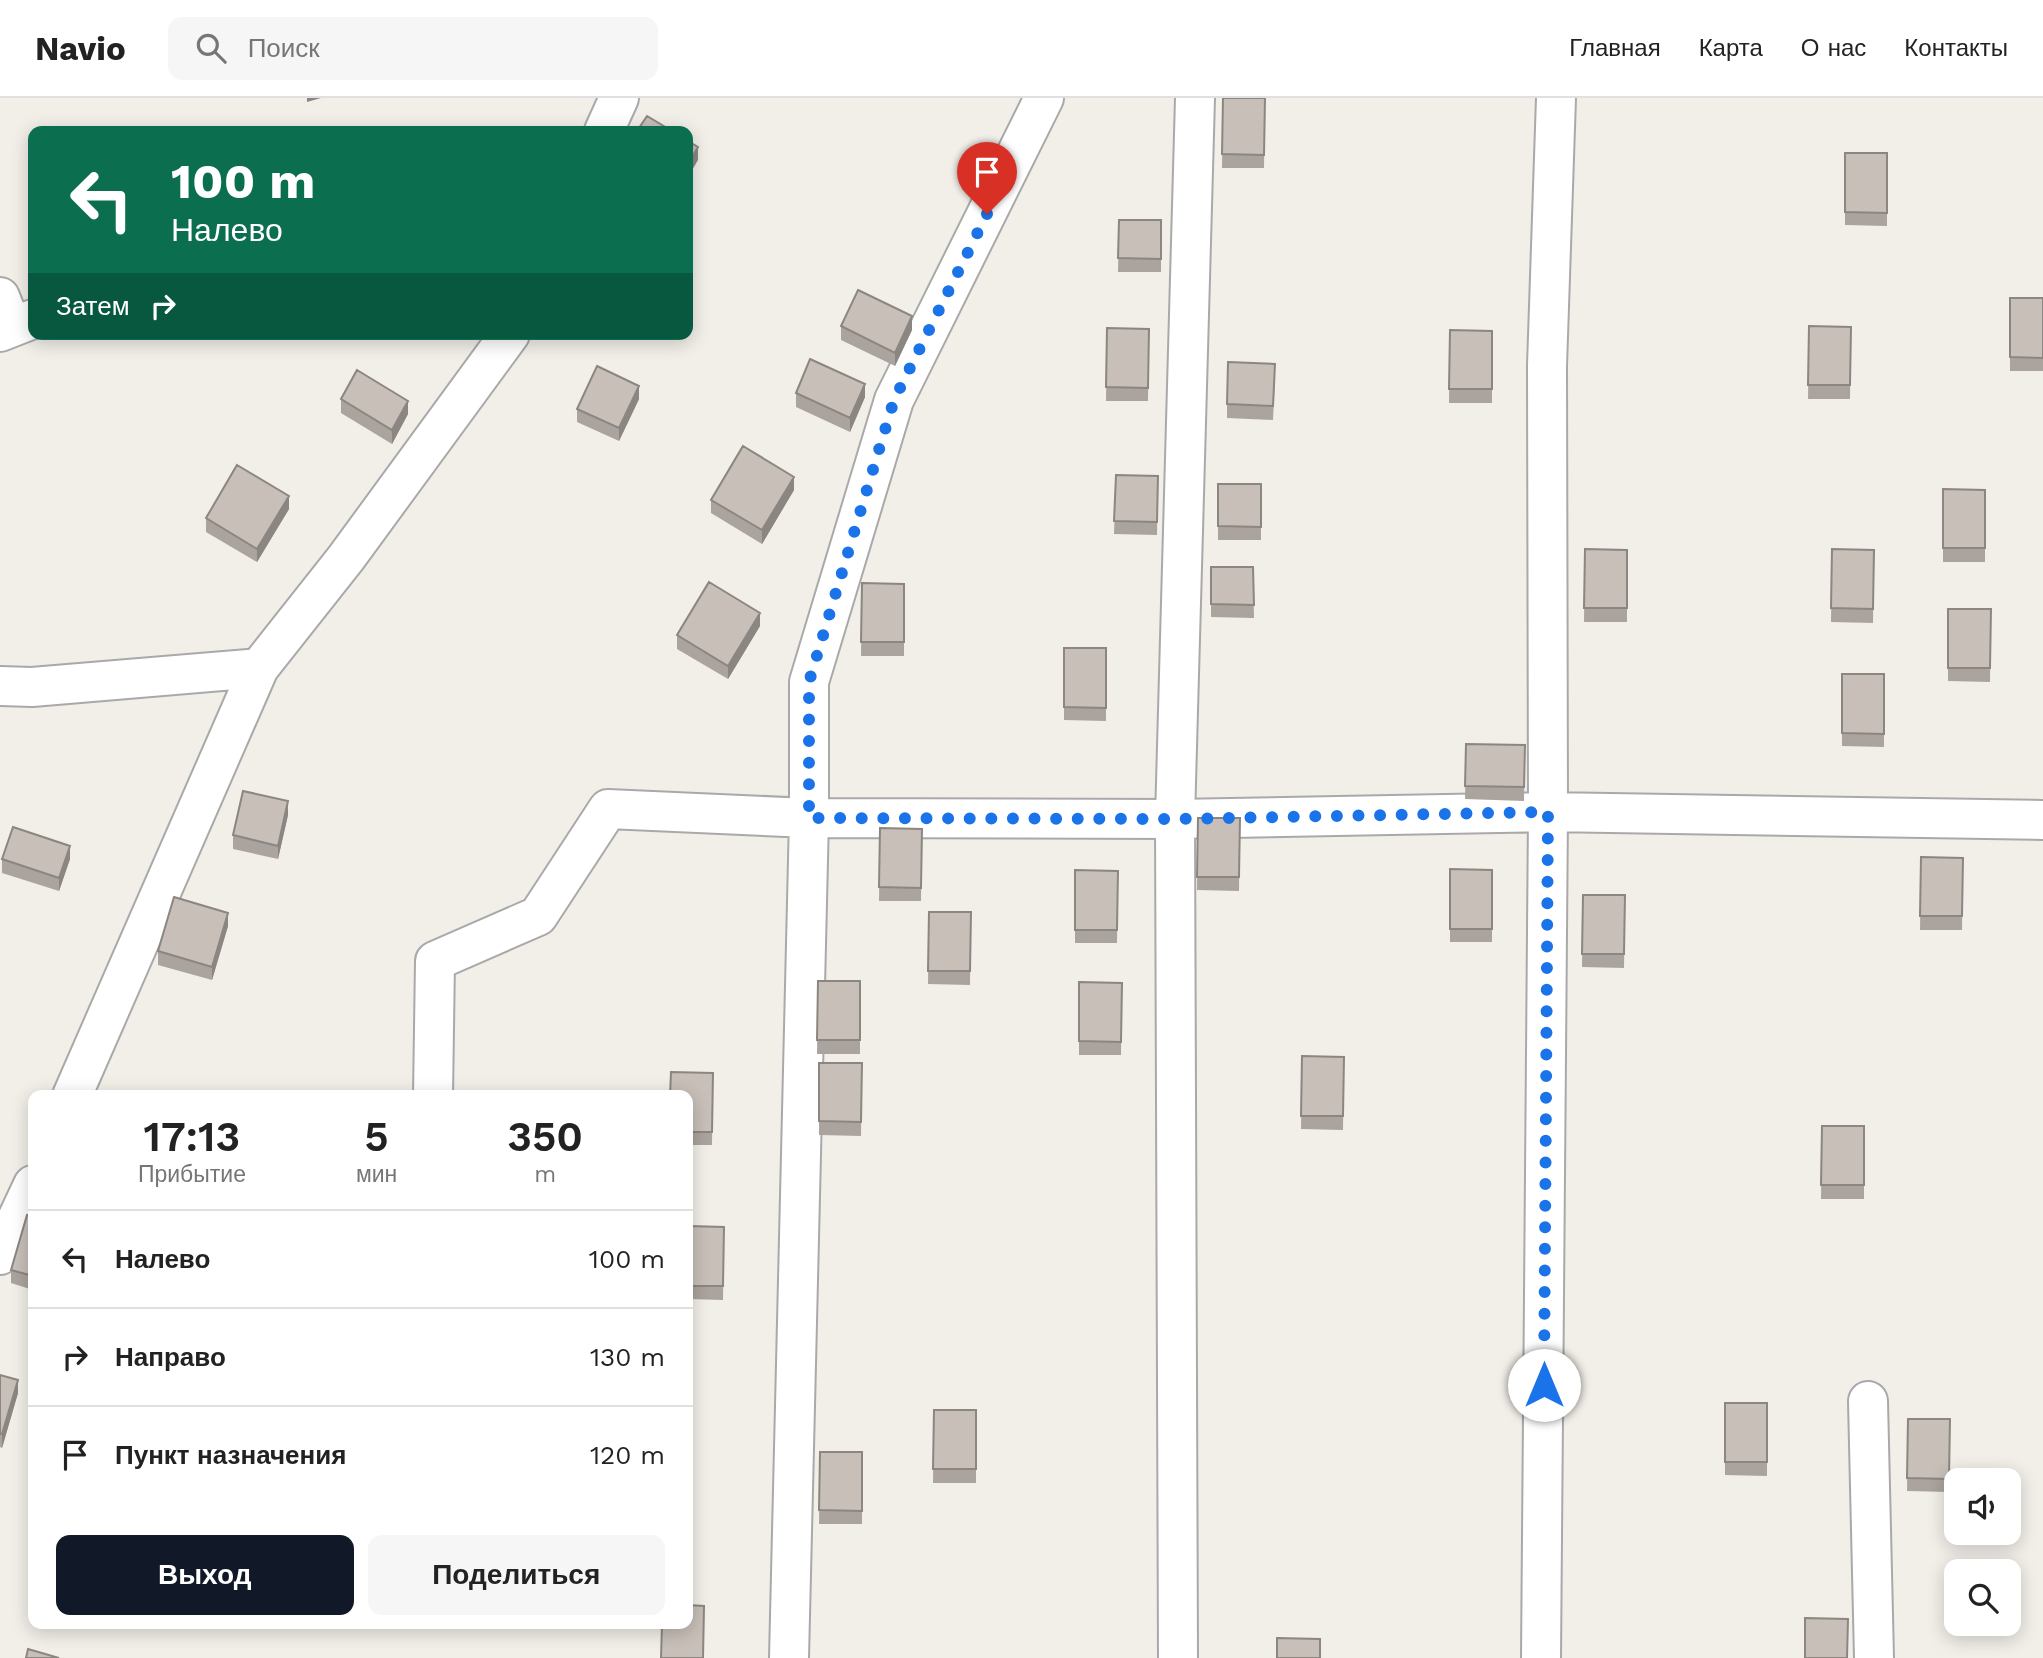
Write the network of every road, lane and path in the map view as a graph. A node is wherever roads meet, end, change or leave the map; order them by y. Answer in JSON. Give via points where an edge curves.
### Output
{"nodes":[{"id":1,"x":619,"y":98,"type":"edge"},
{"id":2,"x":1044,"y":98,"type":"edge"},
{"id":3,"x":1195,"y":98,"type":"edge"},
{"id":4,"x":1556,"y":98,"type":"edge"},
{"id":5,"x":606,"y":126,"type":"edge"},
{"id":6,"x":506,"y":340,"type":"edge"},
{"id":7,"x":259,"y":668,"type":"junction"},
{"id":8,"x":0,"y":686,"type":"edge"},
{"id":9,"x":1548,"y":812,"type":"junction"},
{"id":10,"x":809,"y":818,"type":"junction"},
{"id":11,"x":1175,"y":819,"type":"junction"},
{"id":12,"x":2043,"y":820,"type":"edge"},
{"id":13,"x":75,"y":1090,"type":"edge"},
{"id":14,"x":433,"y":1090,"type":"edge"},
{"id":15,"x":28,"y":1196,"type":"edge"},
{"id":16,"x":0,"y":1255,"type":"edge"},
{"id":17,"x":1868,"y":1401,"type":"dead end"},
{"id":18,"x":789,"y":1658,"type":"edge"},
{"id":19,"x":1178,"y":1658,"type":"edge"},
{"id":20,"x":1541,"y":1658,"type":"edge"},
{"id":21,"x":1874,"y":1658,"type":"edge"}],
"edges":[{"from":1,"to":5,"type":"street"},
{"from":2,"to":10,"type":"street","via":[[894,400],[809,682]]},
{"from":3,"to":11,"type":"street"},
{"from":4,"to":9,"type":"street","via":[[1547,366]]},
{"from":6,"to":7,"type":"street"},
{"from":7,"to":8,"type":"street"},
{"from":7,"to":13,"type":"street"},
{"from":9,"to":11,"type":"street"},
{"from":9,"to":12,"type":"street"},
{"from":9,"to":20,"type":"street"},
{"from":10,"to":11,"type":"street"},
{"from":10,"to":14,"type":"street","via":[[608,808],[538,916],[435,961]]},
{"from":10,"to":18,"type":"street"},
{"from":11,"to":19,"type":"street"},
{"from":15,"to":16,"type":"street"},
{"from":17,"to":21,"type":"street"}]}
